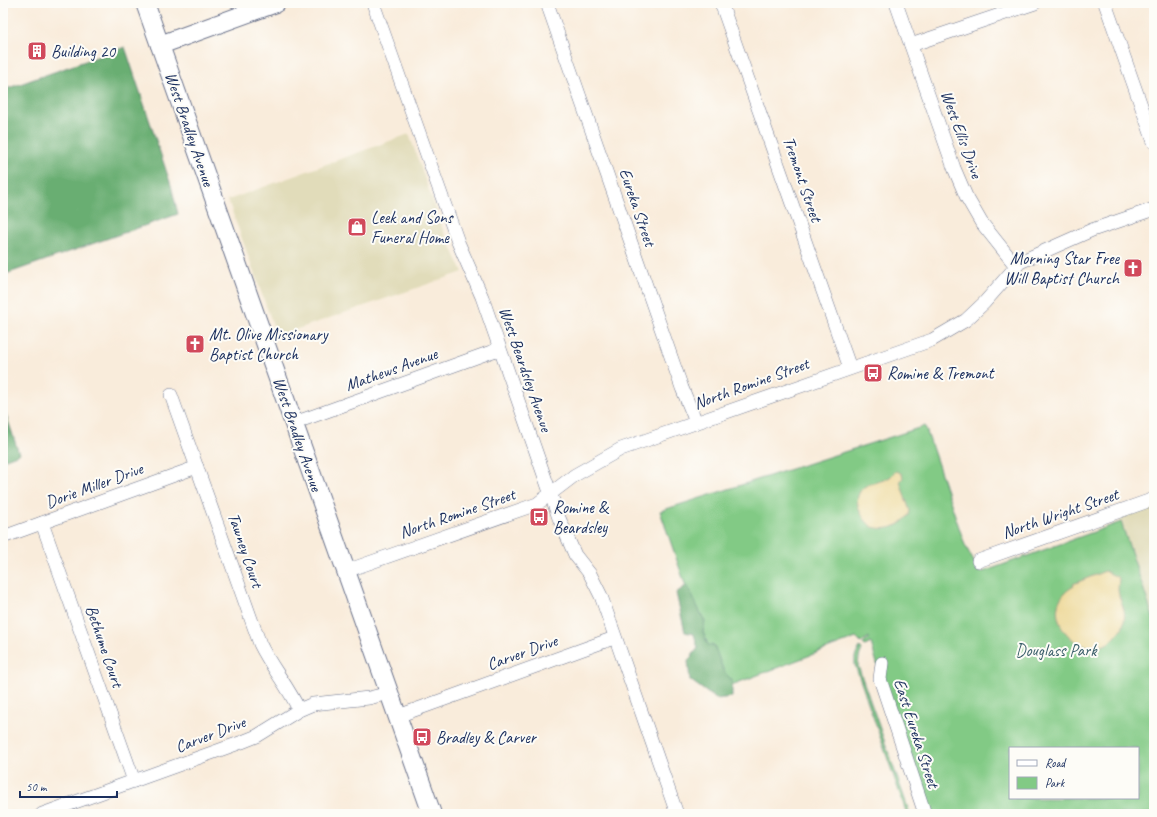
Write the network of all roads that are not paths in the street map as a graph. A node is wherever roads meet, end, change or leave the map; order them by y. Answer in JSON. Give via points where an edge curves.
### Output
{"nodes":[{"id":1,"x":145,"y":3,"type":"edge"},
{"id":2,"x":276,"y":3,"type":"edge"},
{"id":3,"x":373,"y":3,"type":"edge"},
{"id":4,"x":547,"y":3,"type":"edge"},
{"id":5,"x":722,"y":3,"type":"edge"},
{"id":6,"x":896,"y":3,"type":"edge"},
{"id":7,"x":1035,"y":3,"type":"edge"},
{"id":8,"x":1106,"y":3,"type":"edge"},
{"id":9,"x":160,"y":45,"type":"junction"},
{"id":10,"x":911,"y":45,"type":"junction"},
{"id":11,"x":1154,"y":142,"type":"edge"},
{"id":12,"x":1154,"y":209,"type":"edge"},
{"id":13,"x":1016,"y":266,"type":"junction"},
{"id":14,"x":499,"y":349,"type":"junction"},
{"id":15,"x":850,"y":368,"type":"junction"},
{"id":16,"x":171,"y":395,"type":"dead end"},
{"id":17,"x":696,"y":422,"type":"junction"},
{"id":18,"x":294,"y":423,"type":"junction"},
{"id":19,"x":197,"y":467,"type":"junction"},
{"id":20,"x":550,"y":493,"type":"junction"},
{"id":21,"x":1154,"y":498,"type":"edge"},
{"id":22,"x":42,"y":523,"type":"junction"},
{"id":23,"x":3,"y":537,"type":"edge"},
{"id":24,"x":978,"y":560,"type":"dead end"},
{"id":25,"x":346,"y":571,"type":"junction"},
{"id":26,"x":614,"y":638,"type":"junction"},
{"id":27,"x":882,"y":663,"type":"dead end"},
{"id":28,"x":389,"y":693,"type":"junction"},
{"id":29,"x":299,"y":710,"type":"junction"},
{"id":30,"x":398,"y":716,"type":"junction"},
{"id":31,"x":134,"y":781,"type":"junction"},
{"id":32,"x":42,"y":814,"type":"edge"},
{"id":33,"x":432,"y":814,"type":"edge"},
{"id":34,"x":677,"y":814,"type":"edge"},
{"id":35,"x":925,"y":814,"type":"edge"}],
"edges":[{"from":1,"to":9,"type":"main road","name":"West Bradley Avenue"},
{"from":2,"to":9,"type":"main road"},
{"from":3,"to":14,"type":"street","name":"West Beardsley Avenue"},
{"from":4,"to":17,"type":"street","name":"Eureka Street"},
{"from":5,"to":15,"type":"street","name":"Tremont Street"},
{"from":6,"to":10,"type":"street","name":"West Ellis Drive"},
{"from":7,"to":10,"type":"street"},
{"from":8,"to":11,"type":"street"},
{"from":9,"to":18,"type":"main road","name":"West Bradley Avenue"},
{"from":10,"to":13,"type":"street","name":"West Ellis Drive","via":[[966,196],[981,222]]},
{"from":12,"to":13,"type":"street","name":"North Romine Street","via":[[1092,230],[1036,254]]},
{"from":13,"to":15,"type":"street","name":"North Romine Street","via":[[984,303],[953,329],[932,340]]},
{"from":14,"to":18,"type":"street","name":"Mathews Avenue"},
{"from":14,"to":20,"type":"street","name":"West Beardsley Avenue"},
{"from":15,"to":17,"type":"street","name":"North Romine Street"},
{"from":16,"to":19,"type":"street","name":"Tawney Court"},
{"from":17,"to":20,"type":"street","name":"North Romine Street","via":[[621,449],[575,475]]},
{"from":18,"to":25,"type":"main road","name":"West Bradley Avenue"},
{"from":19,"to":22,"type":"street","name":"Dorie Miller Drive"},
{"from":19,"to":29,"type":"street","name":"Tawney Court","via":[[260,644]]},
{"from":20,"to":25,"type":"street","name":"North Romine Street","via":[[537,504]]},
{"from":20,"to":26,"type":"street","name":"West Beardsley Avenue","via":[[568,541],[601,596]]},
{"from":21,"to":24,"type":"street","name":"North Wright Street"},
{"from":22,"to":23,"type":"street","name":"Dorie Miller Drive"},
{"from":22,"to":31,"type":"street","name":"Bethume Court"},
{"from":25,"to":28,"type":"main road","name":"West Bradley Avenue"},
{"from":26,"to":30,"type":"street","name":"Carver Drive"},
{"from":26,"to":34,"type":"street","name":"West Beardsley Avenue"},
{"from":27,"to":35,"type":"street","name":"East Eureka Street","via":[[880,678]]},
{"from":28,"to":29,"type":"street","name":"Carver Drive","via":[[365,699],[326,702]]},
{"from":28,"to":30,"type":"main road","name":"West Bradley Avenue"},
{"from":29,"to":31,"type":"street","name":"Carver Drive","via":[[257,736]]},
{"from":30,"to":33,"type":"main road","name":"West Bradley Avenue"},
{"from":31,"to":32,"type":"street","name":"Carver Drive"}]}
